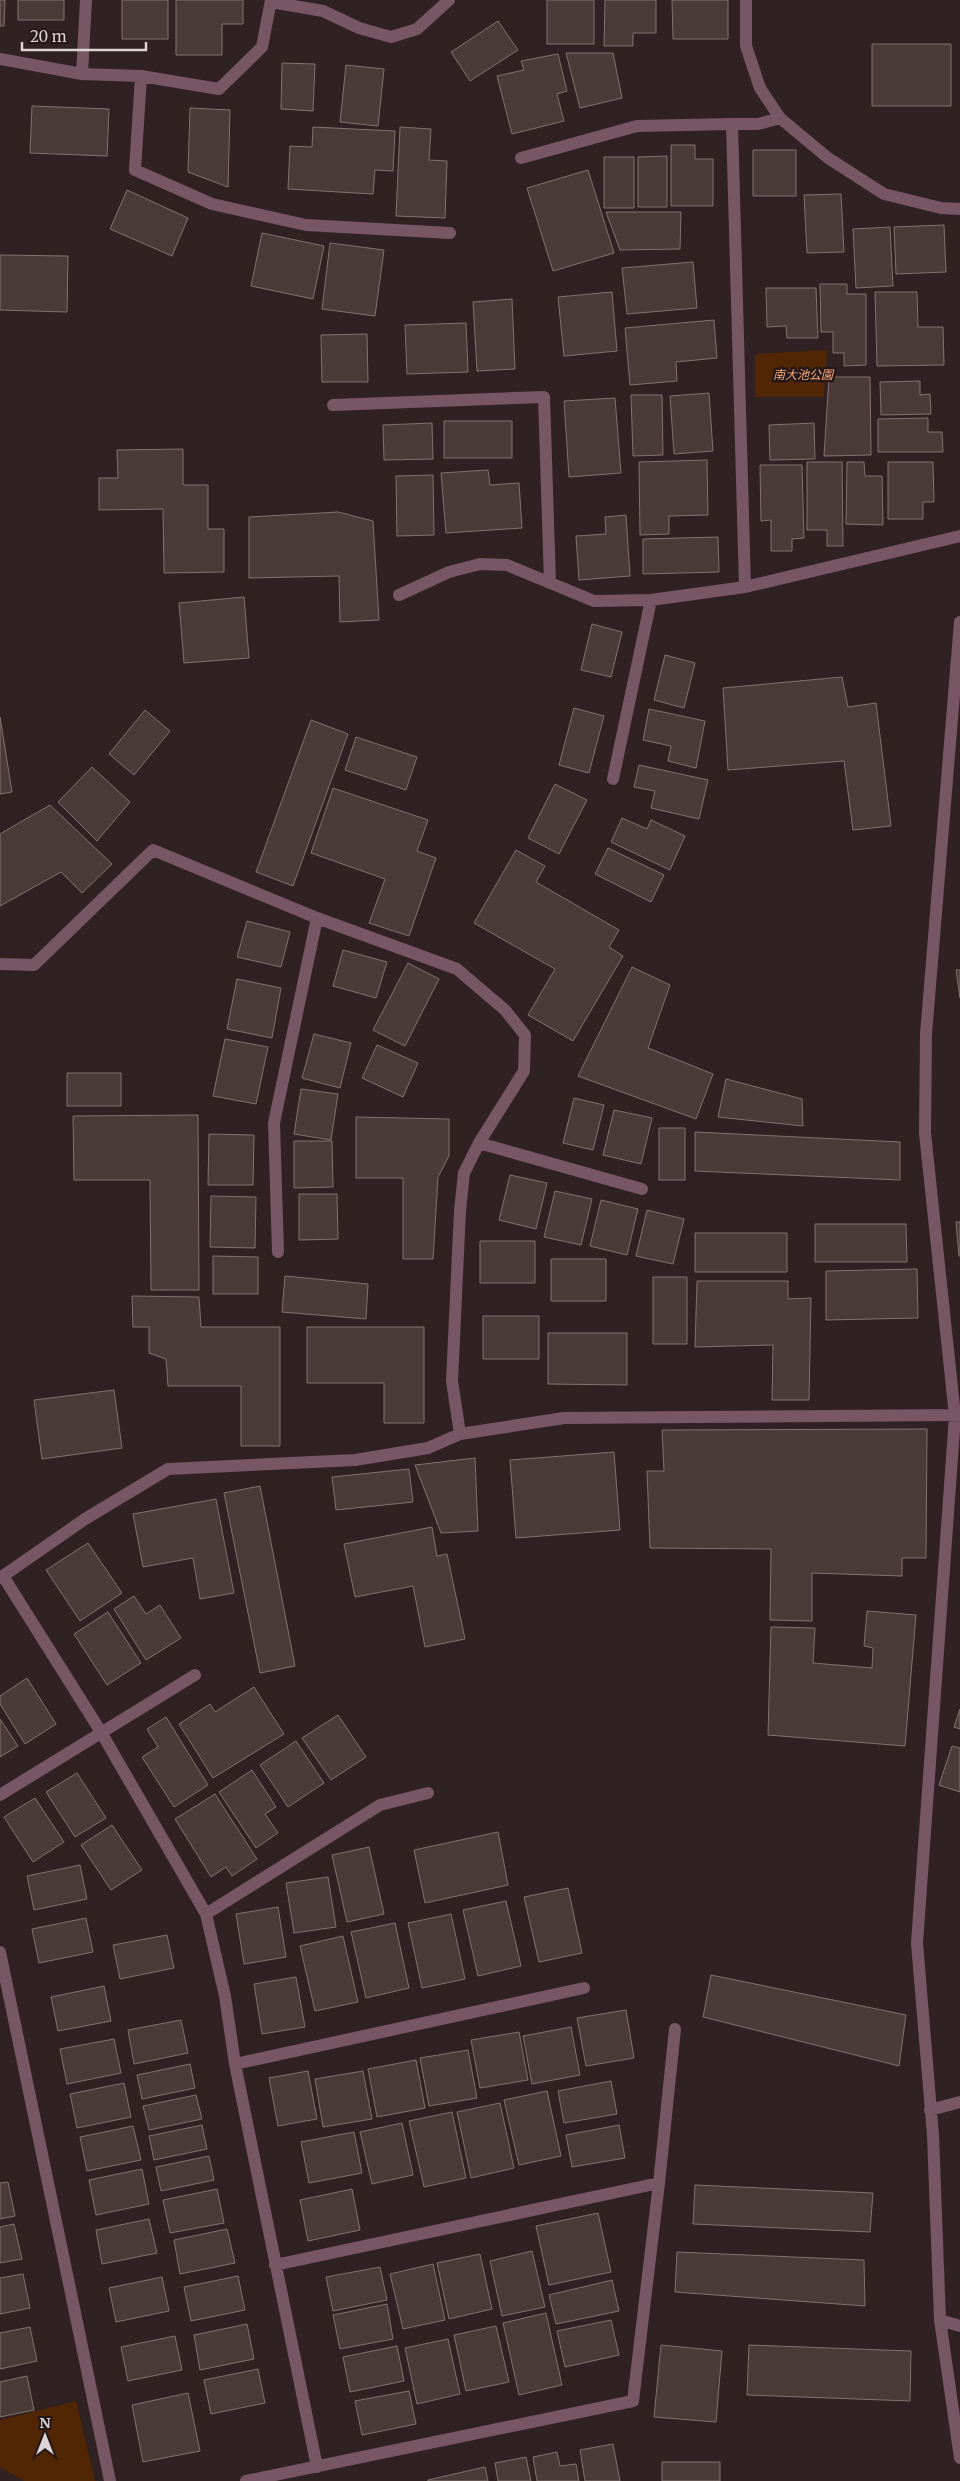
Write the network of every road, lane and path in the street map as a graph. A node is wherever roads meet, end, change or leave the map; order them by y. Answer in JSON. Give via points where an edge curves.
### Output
{"nodes":[{"id":1,"x":86,"y":0,"type":"edge"},
{"id":2,"x":449,"y":0,"type":"edge"},
{"id":3,"x":746,"y":0,"type":"edge"},
{"id":4,"x":271,"y":1,"type":"edge"},
{"id":5,"x":0,"y":59,"type":"edge"},
{"id":6,"x":82,"y":74,"type":"junction"},
{"id":7,"x":141,"y":76,"type":"junction"},
{"id":8,"x":780,"y":118,"type":"junction"},
{"id":9,"x":732,"y":124,"type":"junction"},
{"id":10,"x":522,"y":158,"type":"dead end"},
{"id":11,"x":960,"y":209,"type":"edge"},
{"id":12,"x":450,"y":233,"type":"dead end"},
{"id":13,"x":333,"y":405,"type":"dead end"},
{"id":14,"x":960,"y":536,"type":"edge"},
{"id":15,"x":550,"y":583,"type":"junction"},
{"id":16,"x":745,"y":587,"type":"junction"},
{"id":17,"x":398,"y":595,"type":"dead end"},
{"id":18,"x":651,"y":600,"type":"junction"},
{"id":19,"x":960,"y":622,"type":"edge"},
{"id":20,"x":613,"y":779,"type":"dead end"},
{"id":21,"x":317,"y":918,"type":"junction"},
{"id":22,"x":0,"y":964,"type":"edge"},
{"id":23,"x":479,"y":1143,"type":"junction"},
{"id":24,"x":642,"y":1189,"type":"dead end"},
{"id":25,"x":278,"y":1252,"type":"dead end"},
{"id":26,"x":958,"y":1415,"type":"edge"},
{"id":27,"x":460,"y":1434,"type":"junction"},
{"id":28,"x":2,"y":1577,"type":"edge"},
{"id":29,"x":195,"y":1675,"type":"dead end"},
{"id":30,"x":101,"y":1732,"type":"junction"},
{"id":31,"x":428,"y":1793,"type":"dead end"},
{"id":32,"x":0,"y":1795,"type":"edge"},
{"id":33,"x":206,"y":1914,"type":"junction"},
{"id":34,"x":0,"y":1952,"type":"edge"},
{"id":35,"x":584,"y":1988,"type":"dead end"},
{"id":36,"x":675,"y":2029,"type":"dead end"},
{"id":37,"x":235,"y":2064,"type":"junction"},
{"id":38,"x":960,"y":2102,"type":"edge"},
{"id":39,"x":930,"y":2110,"type":"junction"},
{"id":40,"x":659,"y":2183,"type":"junction"},
{"id":41,"x":275,"y":2265,"type":"junction"},
{"id":42,"x":940,"y":2320,"type":"junction"},
{"id":43,"x":960,"y":2326,"type":"edge"},
{"id":44,"x":960,"y":2458,"type":"edge"},
{"id":45,"x":316,"y":2467,"type":"junction"},
{"id":46,"x":110,"y":2481,"type":"edge"},
{"id":47,"x":246,"y":2481,"type":"edge"}],
"edges":[{"from":1,"to":6,"type":"street"},
{"from":2,"to":4,"type":"street","via":[[417,29],[390,37],[359,28],[323,11]]},
{"from":3,"to":8,"type":"street","via":[[746,46],[760,88]]},
{"from":4,"to":7,"type":"street","via":[[262,47],[219,89]]},
{"from":5,"to":6,"type":"street"},
{"from":6,"to":7,"type":"street"},
{"from":7,"to":12,"type":"street","via":[[135,170],[212,204],[306,224]]},
{"from":8,"to":9,"type":"street","via":[[758,124]]},
{"from":8,"to":11,"type":"street","via":[[828,158],[884,194],[941,208]]},
{"from":9,"to":10,"type":"street","via":[[637,126]]},
{"from":9,"to":16,"type":"street"},
{"from":13,"to":15,"type":"street","via":[[544,397]]},
{"from":14,"to":16,"type":"street"},
{"from":15,"to":17,"type":"street","via":[[507,565],[480,564],[449,572]]},
{"from":15,"to":18,"type":"street","via":[[594,601]]},
{"from":16,"to":18,"type":"street"},
{"from":18,"to":20,"type":"street"},
{"from":19,"to":26,"type":"street","via":[[926,1034],[925,1133]]},
{"from":21,"to":22,"type":"street","via":[[153,850],[34,965]]},
{"from":21,"to":23,"type":"street","via":[[457,969],[505,1010],[525,1035],[524,1072]]},
{"from":21,"to":25,"type":"street","via":[[274,1123]]},
{"from":23,"to":24,"type":"street"},
{"from":23,"to":27,"type":"street","via":[[464,1173],[460,1211],[452,1381]]},
{"from":26,"to":27,"type":"street","via":[[564,1418]]},
{"from":26,"to":39,"type":"street","via":[[917,1943]]},
{"from":27,"to":28,"type":"street","via":[[428,1448],[355,1460],[168,1469],[85,1519]]},
{"from":28,"to":30,"type":"street"},
{"from":29,"to":30,"type":"street"},
{"from":30,"to":32,"type":"street"},
{"from":30,"to":33,"type":"street"},
{"from":31,"to":33,"type":"street","via":[[380,1804]]},
{"from":33,"to":37,"type":"street","via":[[225,1996]]},
{"from":34,"to":46,"type":"street"},
{"from":35,"to":37,"type":"street"},
{"from":36,"to":40,"type":"street"},
{"from":37,"to":41,"type":"street"},
{"from":38,"to":39,"type":"street"},
{"from":39,"to":42,"type":"street"},
{"from":40,"to":41,"type":"street"},
{"from":40,"to":45,"type":"street","via":[[632,2401]]},
{"from":41,"to":45,"type":"street"},
{"from":42,"to":43,"type":"street"},
{"from":42,"to":44,"type":"street"},
{"from":45,"to":47,"type":"street"}]}
